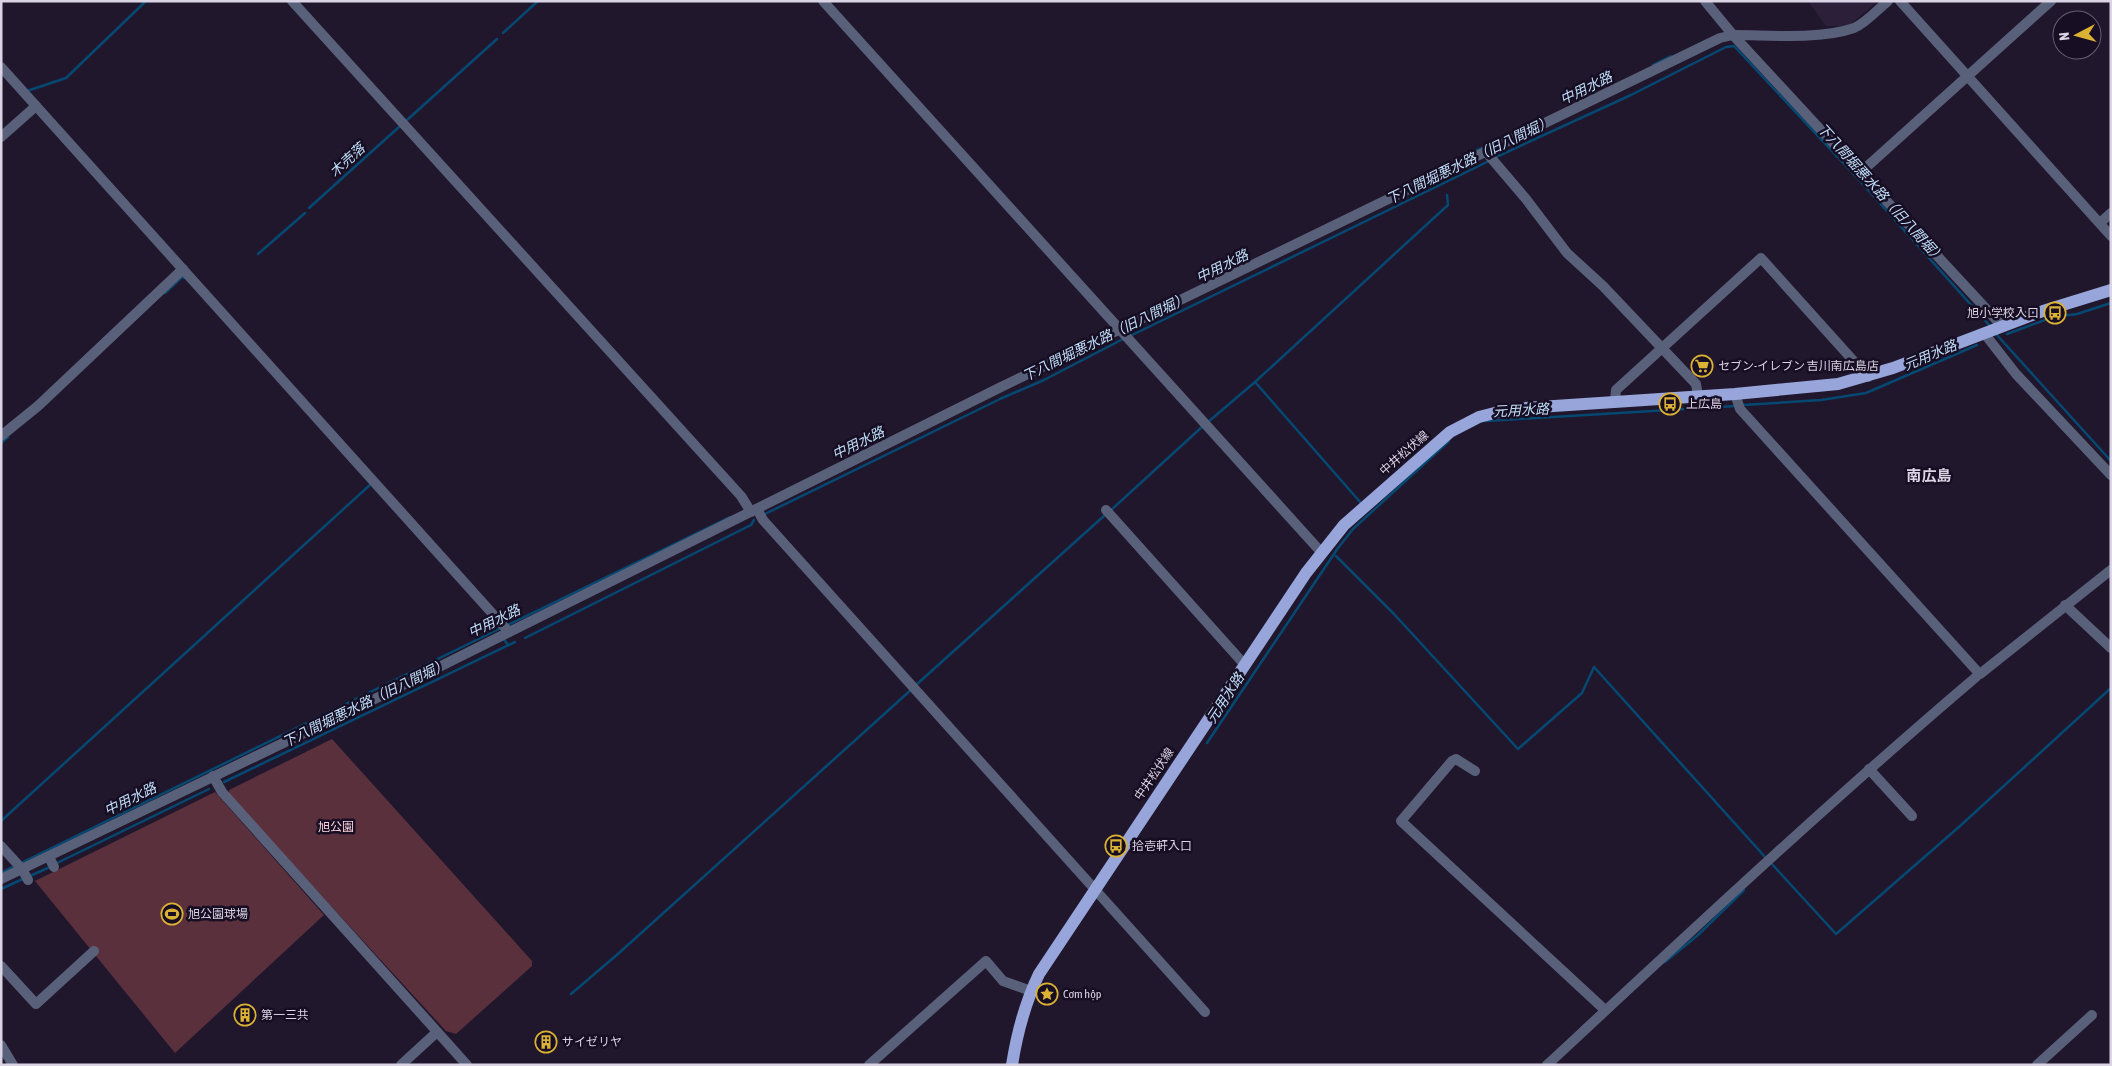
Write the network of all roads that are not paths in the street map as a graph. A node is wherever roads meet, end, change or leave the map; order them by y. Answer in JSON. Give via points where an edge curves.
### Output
{"nodes":[{"id":1,"x":292,"y":1,"type":"edge"},
{"id":2,"x":824,"y":1,"type":"edge"},
{"id":3,"x":1705,"y":1,"type":"edge"},
{"id":4,"x":1888,"y":1,"type":"edge"},
{"id":5,"x":1900,"y":1,"type":"edge"},
{"id":6,"x":2051,"y":1,"type":"edge"},
{"id":7,"x":1733,"y":35,"type":"junction"},
{"id":8,"x":1,"y":67,"type":"edge"},
{"id":9,"x":1968,"y":76,"type":"junction"},
{"id":10,"x":36,"y":106,"type":"junction"},
{"id":11,"x":1,"y":137,"type":"edge"},
{"id":12,"x":1486,"y":152,"type":"junction"},
{"id":13,"x":1861,"y":172,"type":"junction"},
{"id":14,"x":2111,"y":213,"type":"edge"},
{"id":15,"x":2100,"y":223,"type":"junction"},
{"id":16,"x":2111,"y":236,"type":"edge"},
{"id":17,"x":183,"y":269,"type":"junction"},
{"id":18,"x":2111,"y":290,"type":"edge"},
{"id":19,"x":2002,"y":326,"type":"junction"},
{"id":20,"x":1120,"y":330,"type":"junction"},
{"id":21,"x":1984,"y":333,"type":"junction"},
{"id":22,"x":1662,"y":347,"type":"junction"},
{"id":23,"x":1868,"y":377,"type":"junction"},
{"id":24,"x":1735,"y":394,"type":"junction"},
{"id":25,"x":1698,"y":396,"type":"junction"},
{"id":26,"x":1614,"y":401,"type":"junction"},
{"id":27,"x":1,"y":436,"type":"edge"},
{"id":28,"x":2111,"y":475,"type":"edge"},
{"id":29,"x":752,"y":508,"type":"junction"},
{"id":30,"x":1106,"y":510,"type":"dead end"},
{"id":31,"x":1321,"y":552,"type":"junction"},
{"id":32,"x":2111,"y":570,"type":"edge"},
{"id":33,"x":2064,"y":605,"type":"junction"},
{"id":34,"x":509,"y":632,"type":"junction"},
{"id":35,"x":2111,"y":648,"type":"edge"},
{"id":36,"x":1244,"y":664,"type":"junction"},
{"id":37,"x":1977,"y":674,"type":"junction"},
{"id":38,"x":1869,"y":769,"type":"junction"},
{"id":39,"x":1475,"y":771,"type":"dead end"},
{"id":40,"x":212,"y":776,"type":"junction"},
{"id":41,"x":1912,"y":816,"type":"dead end"},
{"id":42,"x":1,"y":846,"type":"edge"},
{"id":43,"x":49,"y":857,"type":"junction"},
{"id":44,"x":54,"y":867,"type":"dead end"},
{"id":45,"x":22,"y":869,"type":"junction"},
{"id":46,"x":1,"y":879,"type":"edge"},
{"id":47,"x":28,"y":880,"type":"dead end"},
{"id":48,"x":1095,"y":888,"type":"junction"},
{"id":49,"x":94,"y":951,"type":"dead end"},
{"id":50,"x":1,"y":966,"type":"edge"},
{"id":51,"x":1031,"y":991,"type":"junction"},
{"id":52,"x":1605,"y":1010,"type":"junction"},
{"id":53,"x":1205,"y":1012,"type":"dead end"},
{"id":54,"x":2092,"y":1015,"type":"dead end"},
{"id":55,"x":437,"y":1032,"type":"junction"},
{"id":56,"x":1,"y":1045,"type":"edge"},
{"id":57,"x":13,"y":1065,"type":"edge"},
{"id":58,"x":401,"y":1065,"type":"edge"},
{"id":59,"x":467,"y":1065,"type":"edge"},
{"id":60,"x":869,"y":1065,"type":"edge"},
{"id":61,"x":1012,"y":1065,"type":"edge"},
{"id":62,"x":1547,"y":1065,"type":"edge"},
{"id":63,"x":2037,"y":1065,"type":"edge"}],
"edges":[{"from":1,"to":29,"type":"street"},
{"from":2,"to":20,"type":"street"},
{"from":3,"to":7,"type":"street"},
{"from":4,"to":7,"type":"street","via":[[1856,27],[1837,32]]},
{"from":5,"to":9,"type":"street"},
{"from":6,"to":9,"type":"street"},
{"from":7,"to":12,"type":"street","via":[[1720,38]]},
{"from":7,"to":13,"type":"street"},
{"from":8,"to":10,"type":"street"},
{"from":9,"to":13,"type":"street"},
{"from":9,"to":15,"type":"street"},
{"from":10,"to":11,"type":"street"},
{"from":10,"to":17,"type":"street"},
{"from":12,"to":20,"type":"street"},
{"from":12,"to":22,"type":"street","via":[[1567,253]]},
{"from":13,"to":19,"type":"street"},
{"from":14,"to":15,"type":"street"},
{"from":15,"to":16,"type":"street"},
{"from":17,"to":27,"type":"street","via":[[38,406]]},
{"from":17,"to":34,"type":"street"},
{"from":18,"to":19,"type":"main road","name":"中井松伏線"},
{"from":19,"to":21,"type":"main road","name":"中井松伏線"},
{"from":20,"to":29,"type":"street"},
{"from":20,"to":31,"type":"street"},
{"from":21,"to":23,"type":"main road","name":"中井松伏線"},
{"from":21,"to":28,"type":"street","via":[[2016,374]]},
{"from":22,"to":23,"type":"street","via":[[1761,258]]},
{"from":22,"to":25,"type":"street","via":[[1696,384]]},
{"from":22,"to":26,"type":"street","via":[[1616,390]]},
{"from":23,"to":24,"type":"main road","name":"中井松伏線","via":[[1822,386]]},
{"from":24,"to":25,"type":"main road","name":"中井松伏線"},
{"from":24,"to":37,"type":"street","via":[[1740,409]]},
{"from":25,"to":26,"type":"main road","name":"中井松伏線"},
{"from":26,"to":31,"type":"main road","name":"中井松伏線","via":[[1510,409],[1467,422],[1450,432],[1409,467],[1350,520]]},
{"from":29,"to":34,"type":"street"},
{"from":29,"to":48,"type":"street"},
{"from":30,"to":36,"type":"street"},
{"from":31,"to":36,"type":"main road","name":"中井松伏線"},
{"from":32,"to":33,"type":"street"},
{"from":33,"to":35,"type":"street"},
{"from":33,"to":37,"type":"street"},
{"from":34,"to":40,"type":"street"},
{"from":36,"to":48,"type":"main road","name":"中井松伏線"},
{"from":37,"to":38,"type":"street"},
{"from":38,"to":41,"type":"street"},
{"from":38,"to":52,"type":"street"},
{"from":39,"to":52,"type":"street","via":[[1456,759],[1452,761],[1401,821]]},
{"from":40,"to":43,"type":"street"},
{"from":40,"to":55,"type":"street","via":[[219,788]]},
{"from":42,"to":45,"type":"street"},
{"from":43,"to":44,"type":"street"},
{"from":43,"to":45,"type":"street"},
{"from":45,"to":46,"type":"street"},
{"from":45,"to":47,"type":"street"},
{"from":48,"to":51,"type":"main road","name":"中井松伏線","via":[[1048,958]]},
{"from":48,"to":53,"type":"street"},
{"from":49,"to":50,"type":"street","via":[[36,1004]]},
{"from":51,"to":60,"type":"street","via":[[1003,980],[986,961]]},
{"from":51,"to":61,"type":"main road","name":"中井松伏線","via":[[1018,1028]]},
{"from":52,"to":62,"type":"street"},
{"from":54,"to":63,"type":"street"},
{"from":55,"to":58,"type":"street"},
{"from":55,"to":59,"type":"street"},
{"from":56,"to":57,"type":"street"}]}
